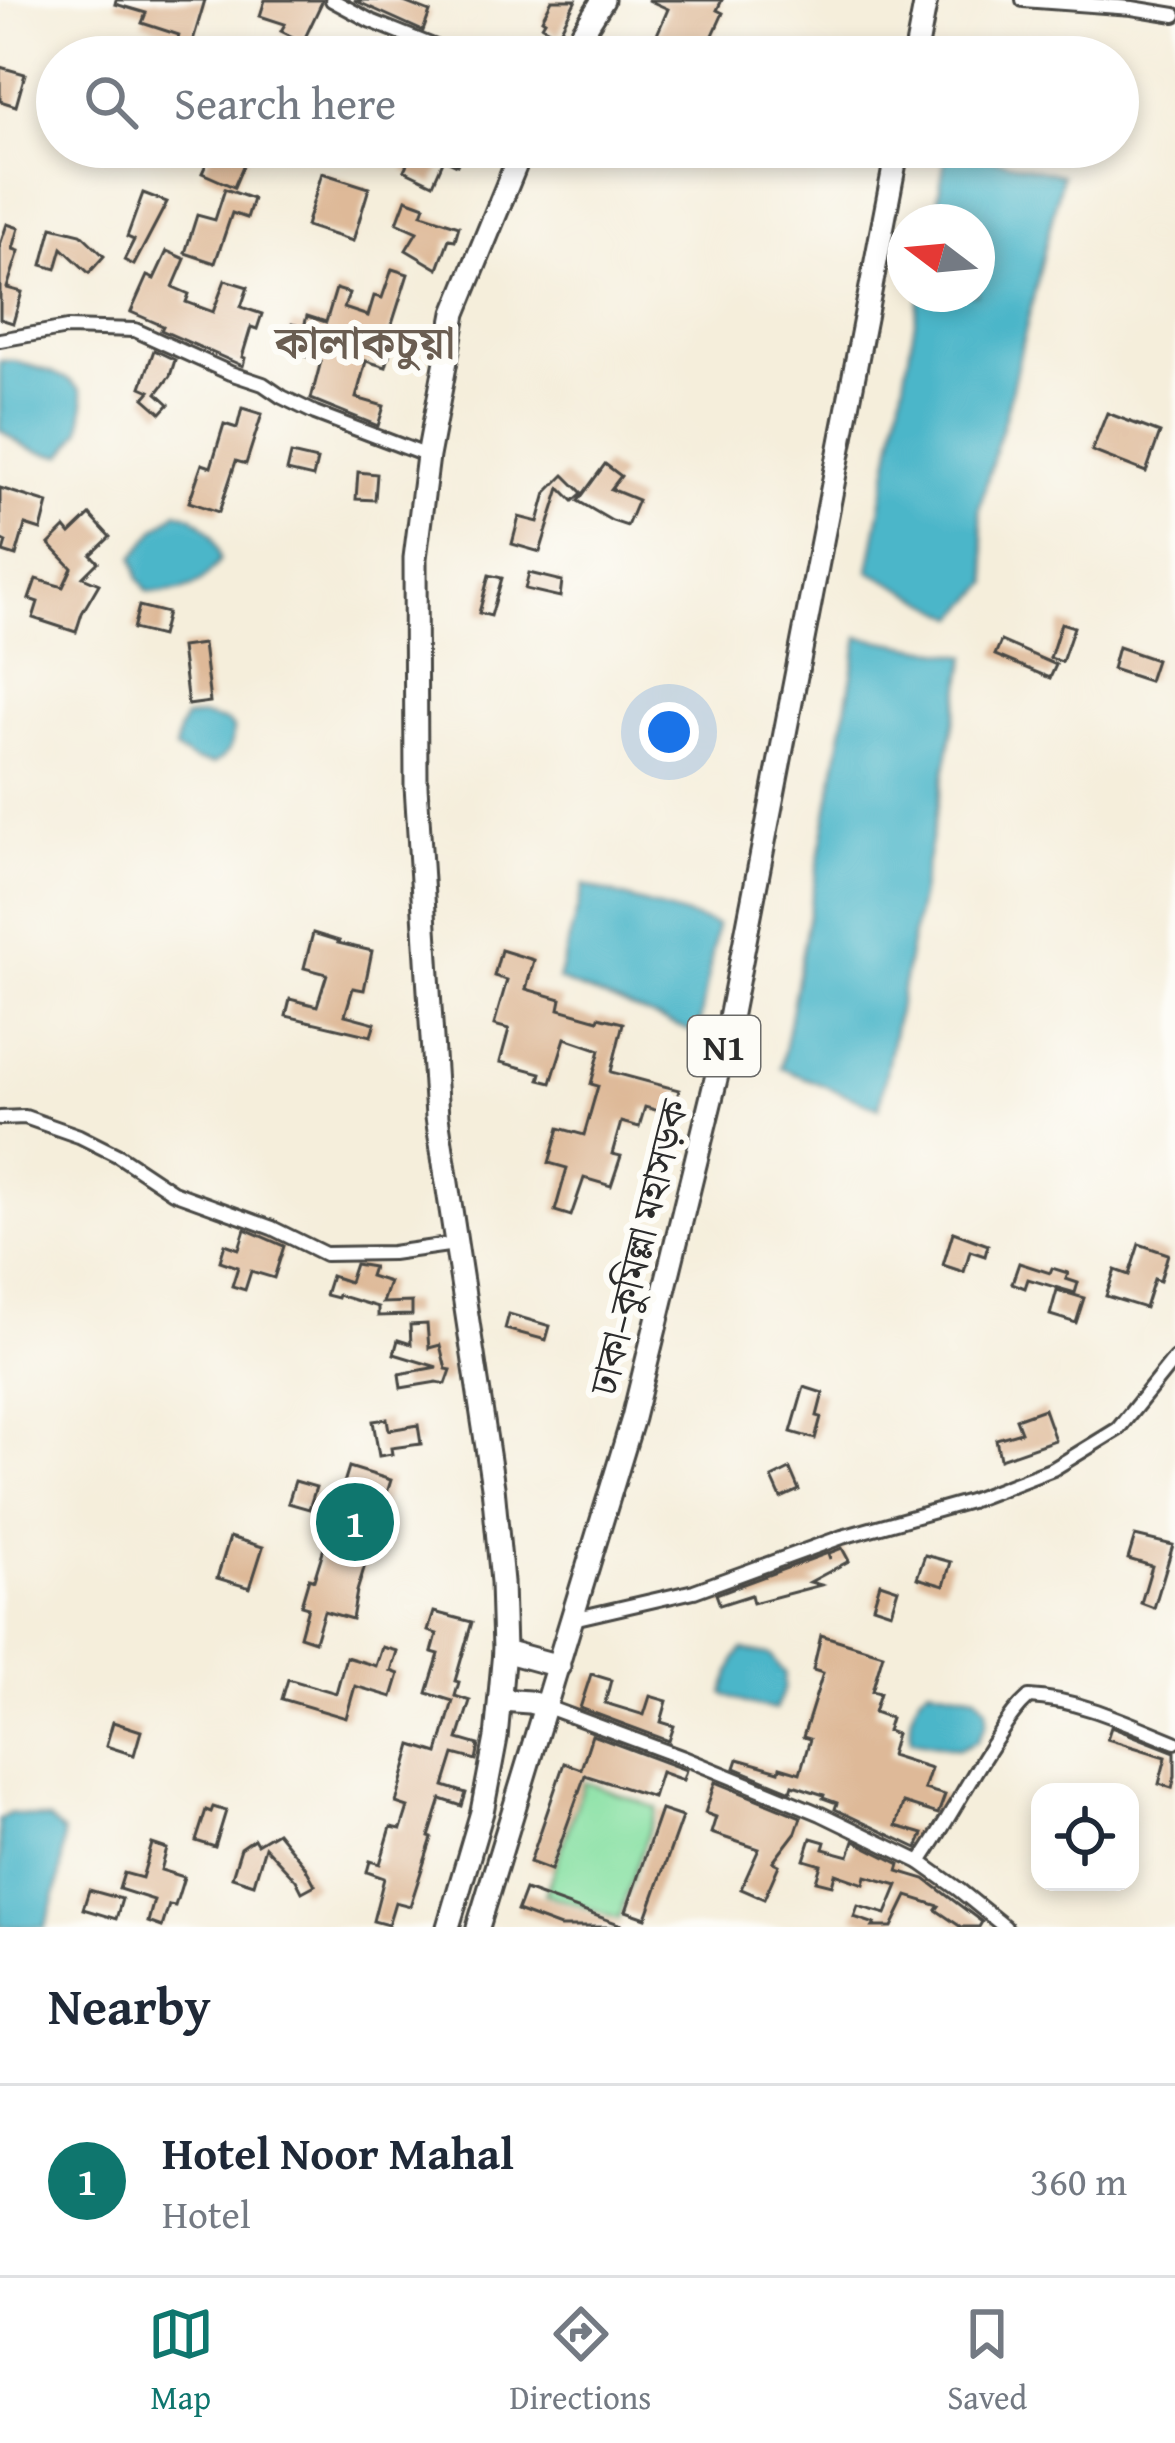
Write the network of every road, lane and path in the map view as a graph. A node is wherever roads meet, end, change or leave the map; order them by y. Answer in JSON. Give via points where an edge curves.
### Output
{"nodes":[{"id":1,"x":332,"y":0,"type":"edge"},
{"id":2,"x":603,"y":0,"type":"edge"},
{"id":3,"x":926,"y":0,"type":"edge"},
{"id":4,"x":1023,"y":0,"type":"edge"},
{"id":5,"x":1175,"y":15,"type":"edge"},
{"id":6,"x":406,"y":36,"type":"edge"},
{"id":7,"x":580,"y":36,"type":"edge"},
{"id":8,"x":919,"y":36,"type":"edge"},
{"id":9,"x":514,"y":168,"type":"edge"},
{"id":10,"x":894,"y":168,"type":"edge"},
{"id":11,"x":0,"y":340,"type":"edge"},
{"id":12,"x":428,"y":456,"type":"junction"},
{"id":13,"x":0,"y":1118,"type":"edge"},
{"id":14,"x":455,"y":1244,"type":"junction"},
{"id":15,"x":1175,"y":1358,"type":"edge"},
{"id":16,"x":573,"y":1618,"type":"junction"},
{"id":17,"x":504,"y":1651,"type":"junction"},
{"id":18,"x":559,"y":1666,"type":"junction"},
{"id":19,"x":501,"y":1700,"type":"junction"},
{"id":20,"x":547,"y":1707,"type":"junction"},
{"id":21,"x":1175,"y":1742,"type":"edge"},
{"id":22,"x":920,"y":1862,"type":"junction"},
{"id":23,"x":448,"y":1927,"type":"edge"},
{"id":24,"x":478,"y":1927,"type":"edge"},
{"id":25,"x":1005,"y":1927,"type":"edge"}],
"edges":[{"from":1,"to":6,"type":"street"},
{"from":2,"to":7,"type":"highway"},
{"from":3,"to":8,"type":"highway"},
{"from":4,"to":5,"type":"street"},
{"from":9,"to":12,"type":"highway","via":[[455,313]]},
{"from":10,"to":16,"type":"highway","name":"ঢাকা–কুমিল্লা মহাসড়ক","number":"N1","via":[[727,1034],[633,1418]]},
{"from":11,"to":12,"type":"street","via":[[68,328],[135,330]]},
{"from":12,"to":14,"type":"highway","via":[[415,558],[416,786],[437,1117]]},
{"from":13,"to":14,"type":"street","via":[[25,1117],[79,1136],[173,1192],[325,1254]]},
{"from":14,"to":17,"type":"highway","via":[[493,1487]]},
{"from":15,"to":16,"type":"street","via":[[1118,1430],[1053,1469],[694,1592]]},
{"from":16,"to":18,"type":"highway","name":"ঢাকা–কুমিল্লা মহাসড়ক","number":"N1"},
{"from":17,"to":18,"type":"highway"},
{"from":17,"to":19,"type":"highway"},
{"from":18,"to":20,"type":"highway","name":"ঢাকা–কুমিল্লা মহাসড়ক","number":"N1"},
{"from":19,"to":20,"type":"highway"},
{"from":19,"to":23,"type":"highway","via":[[482,1812]]},
{"from":20,"to":22,"type":"street","via":[[821,1814]]},
{"from":20,"to":24,"type":"highway","name":"ঢাকা–কুমিল্লা মহাসড়ক","number":"N1"},
{"from":21,"to":22,"type":"street","via":[[1028,1697]]},
{"from":22,"to":25,"type":"street"}]}
